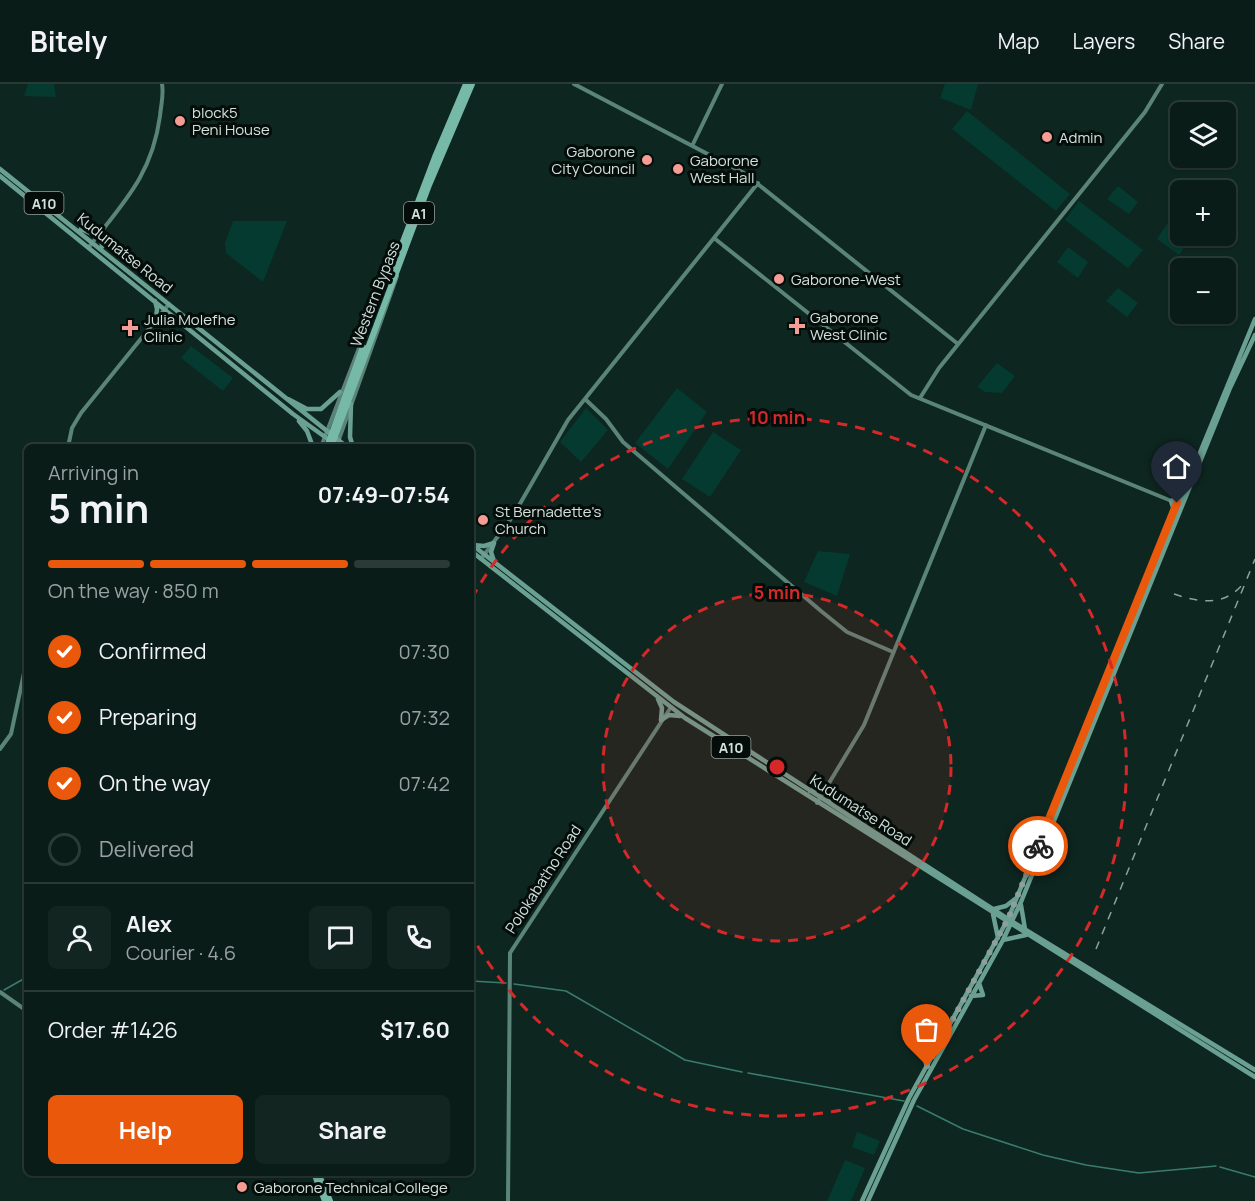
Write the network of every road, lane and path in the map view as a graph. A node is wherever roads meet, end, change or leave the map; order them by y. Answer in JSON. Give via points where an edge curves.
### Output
{"nodes":[{"id":1,"x":162,"y":84,"type":"edge"},
{"id":2,"x":466,"y":84,"type":"edge"},
{"id":3,"x":472,"y":84,"type":"edge"},
{"id":4,"x":574,"y":84,"type":"edge"},
{"id":5,"x":722,"y":84,"type":"edge"},
{"id":6,"x":1162,"y":84,"type":"edge"},
{"id":7,"x":693,"y":144,"type":"junction"},
{"id":8,"x":0,"y":168,"type":"edge"},
{"id":9,"x":0,"y":176,"type":"edge"},
{"id":10,"x":758,"y":183,"type":"junction"},
{"id":11,"x":75,"y":227,"type":"junction"},
{"id":12,"x":102,"y":230,"type":"junction"},
{"id":13,"x":404,"y":236,"type":"junction"},
{"id":14,"x":714,"y":238,"type":"junction"},
{"id":15,"x":93,"y":241,"type":"junction"},
{"id":16,"x":89,"y":247,"type":"junction"},
{"id":17,"x":104,"y":250,"type":"junction"},
{"id":18,"x":398,"y":267,"type":"junction"},
{"id":19,"x":153,"y":298,"type":"junction"},
{"id":20,"x":167,"y":306,"type":"junction"},
{"id":21,"x":156,"y":319,"type":"junction"},
{"id":22,"x":1255,"y":319,"type":"edge"},
{"id":23,"x":183,"y":323,"type":"junction"},
{"id":24,"x":1255,"y":335,"type":"edge"},
{"id":25,"x":958,"y":344,"type":"junction"},
{"id":26,"x":340,"y":392,"type":"junction"},
{"id":27,"x":280,"y":395,"type":"junction"},
{"id":28,"x":920,"y":398,"type":"junction"},
{"id":29,"x":585,"y":399,"type":"junction"},
{"id":30,"x":351,"y":404,"type":"junction"},
{"id":31,"x":293,"y":414,"type":"junction"},
{"id":32,"x":332,"y":417,"type":"junction"},
{"id":33,"x":344,"y":423,"type":"junction"},
{"id":34,"x":986,"y":425,"type":"junction"},
{"id":35,"x":326,"y":434,"type":"junction"},
{"id":36,"x":69,"y":444,"type":"edge"},
{"id":37,"x":312,"y":444,"type":"edge"},
{"id":38,"x":322,"y":444,"type":"edge"},
{"id":39,"x":334,"y":444,"type":"edge"},
{"id":40,"x":335,"y":444,"type":"edge"},
{"id":41,"x":336,"y":444,"type":"edge"},
{"id":42,"x":336,"y":444,"type":"edge"},
{"id":43,"x":352,"y":444,"type":"edge"},
{"id":44,"x":1196,"y":464,"type":"junction"},
{"id":45,"x":1180,"y":496,"type":"junction"},
{"id":46,"x":1170,"y":501,"type":"junction"},
{"id":47,"x":1180,"y":504,"type":"junction"},
{"id":48,"x":1174,"y":510,"type":"junction"},
{"id":49,"x":494,"y":543,"type":"junction"},
{"id":50,"x":474,"y":544,"type":"edge"},
{"id":51,"x":474,"y":547,"type":"edge"},
{"id":52,"x":474,"y":552,"type":"edge"},
{"id":53,"x":483,"y":557,"type":"junction"},
{"id":54,"x":496,"y":563,"type":"junction"},
{"id":55,"x":894,"y":652,"type":"junction"},
{"id":56,"x":24,"y":673,"type":"edge"},
{"id":57,"x":656,"y":697,"type":"junction"},
{"id":58,"x":672,"y":705,"type":"junction"},
{"id":59,"x":685,"y":718,"type":"junction"},
{"id":60,"x":661,"y":720,"type":"junction"},
{"id":61,"x":0,"y":749,"type":"edge"},
{"id":62,"x":827,"y":788,"type":"junction"},
{"id":63,"x":810,"y":791,"type":"junction"},
{"id":64,"x":819,"y":800,"type":"junction"},
{"id":65,"x":831,"y":804,"type":"junction"},
{"id":66,"x":1017,"y":896,"type":"junction"},
{"id":67,"x":1021,"y":902,"type":"junction"},
{"id":68,"x":993,"y":912,"type":"junction"},
{"id":69,"x":1010,"y":922,"type":"junction"},
{"id":70,"x":1026,"y":932,"type":"junction"},
{"id":71,"x":1000,"y":939,"type":"junction"},
{"id":72,"x":979,"y":982,"type":"junction"},
{"id":73,"x":0,"y":992,"type":"edge"},
{"id":74,"x":971,"y":996,"type":"junction"},
{"id":75,"x":24,"y":1009,"type":"edge"},
{"id":76,"x":935,"y":1051,"type":"junction"},
{"id":77,"x":927,"y":1066,"type":"junction"},
{"id":78,"x":1255,"y":1070,"type":"edge"},
{"id":79,"x":1255,"y":1078,"type":"edge"},
{"id":80,"x":315,"y":1176,"type":"edge"},
{"id":81,"x":319,"y":1176,"type":"edge"},
{"id":82,"x":325,"y":1201,"type":"edge"},
{"id":83,"x":330,"y":1201,"type":"edge"},
{"id":84,"x":508,"y":1201,"type":"edge"},
{"id":85,"x":862,"y":1201,"type":"edge"},
{"id":86,"x":868,"y":1201,"type":"edge"}],
"edges":[{"from":1,"to":12,"type":"street","via":[[152,157],[139,182]]},
{"from":2,"to":13,"type":"highway","name":"Western Bypass","number":"A1"},
{"from":3,"to":18,"type":"highway","name":"Western Bypass","number":"A1"},
{"from":4,"to":7,"type":"street"},
{"from":5,"to":7,"type":"street"},
{"from":6,"to":25,"type":"street","via":[[1145,112]]},
{"from":7,"to":10,"type":"street"},
{"from":8,"to":11,"type":"main road","name":"Kudumatse Road","number":"A10"},
{"from":9,"to":16,"type":"main road","name":"Kudumatse Road","number":"A10"},
{"from":10,"to":14,"type":"street"},
{"from":10,"to":25,"type":"street"},
{"from":11,"to":12,"type":"main road","via":[[90,233]]},
{"from":11,"to":15,"type":"main road","name":"Kudumatse Road","number":"A10"},
{"from":12,"to":15,"type":"street"},
{"from":12,"to":17,"type":"main road","via":[[100,242]]},
{"from":13,"to":26,"type":"street"},
{"from":13,"to":40,"type":"highway","name":"Western Bypass","number":"A1","via":[[339,412]]},
{"from":14,"to":28,"type":"street","via":[[906,391]]},
{"from":14,"to":29,"type":"street"},
{"from":15,"to":16,"type":"street"},
{"from":15,"to":17,"type":"main road","name":"Kudumatse Road","number":"A10"},
{"from":16,"to":19,"type":"main road","name":"Kudumatse Road","number":"A10"},
{"from":17,"to":20,"type":"main road","name":"Kudumatse Road","number":"A10"},
{"from":18,"to":30,"type":"street","via":[[397,281]]},
{"from":18,"to":41,"type":"highway","name":"Western Bypass","number":"A1","via":[[368,343]]},
{"from":19,"to":20,"type":"main road","name":"Kudumatse Road","number":"A10"},
{"from":19,"to":21,"type":"main road"},
{"from":20,"to":21,"type":"street"},
{"from":20,"to":23,"type":"main road","name":"Kudumatse Road","number":"A10"},
{"from":20,"to":27,"type":"main road","name":"Kudumatse Road","number":"A10"},
{"from":21,"to":23,"type":"main road","via":[[167,316]]},
{"from":21,"to":36,"type":"street","via":[[81,413],[72,428]]},
{"from":22,"to":44,"type":"main road"},
{"from":23,"to":31,"type":"main road","name":"Kudumatse Road","number":"A10"},
{"from":24,"to":44,"type":"main road"},
{"from":25,"to":28,"type":"street"},
{"from":26,"to":27,"type":"main road","via":[[321,409],[308,409]]},
{"from":26,"to":32,"type":"street"},
{"from":27,"to":35,"type":"main road","name":"Kudumatse Road","number":"A10"},
{"from":28,"to":34,"type":"street"},
{"from":29,"to":49,"type":"street","via":[[558,435]]},
{"from":29,"to":55,"type":"street","via":[[623,442],[821,612],[847,632]]},
{"from":30,"to":33,"type":"street"},
{"from":30,"to":43,"type":"main road"},
{"from":31,"to":35,"type":"main road","name":"Kudumatse Road","number":"A10"},
{"from":31,"to":37,"type":"main road"},
{"from":32,"to":33,"type":"street","via":[[335,425]]},
{"from":32,"to":35,"type":"street"},
{"from":33,"to":42,"type":"street"},
{"from":34,"to":46,"type":"street"},
{"from":34,"to":55,"type":"street"},
{"from":35,"to":38,"type":"street"},
{"from":35,"to":39,"type":"main road","name":"Kudumatse Road","number":"A10"},
{"from":44,"to":45,"type":"main road"},
{"from":44,"to":47,"type":"main road"},
{"from":45,"to":46,"type":"main road"},
{"from":45,"to":47,"type":"main road"},
{"from":46,"to":47,"type":"street"},
{"from":46,"to":48,"type":"main road"},
{"from":47,"to":48,"type":"main road"},
{"from":47,"to":67,"type":"main road"},
{"from":48,"to":66,"type":"main road"},
{"from":49,"to":50,"type":"main road"},
{"from":49,"to":53,"type":"street"},
{"from":49,"to":54,"type":"main road","via":[[491,552]]},
{"from":51,"to":53,"type":"main road","name":"Kudumatse Road","number":"A10"},
{"from":52,"to":53,"type":"main road","name":"Kudumatse Road","number":"A10"},
{"from":53,"to":54,"type":"main road","name":"Kudumatse Road","number":"A10"},
{"from":53,"to":57,"type":"main road","name":"Kudumatse Road","number":"A10"},
{"from":54,"to":58,"type":"main road","name":"Kudumatse Road","number":"A10"},
{"from":55,"to":62,"type":"street","via":[[860,732]]},
{"from":56,"to":61,"type":"street","via":[[11,734]]},
{"from":57,"to":58,"type":"main road","name":"Kudumatse Road","number":"A10"},
{"from":57,"to":60,"type":"main road","via":[[662,708]]},
{"from":58,"to":59,"type":"main road","name":"Kudumatse Road","number":"A10"},
{"from":58,"to":60,"type":"street","name":"Polokabatho Road"},
{"from":58,"to":63,"type":"main road","name":"Kudumatse Road","number":"A10"},
{"from":59,"to":60,"type":"main road","via":[[673,714]]},
{"from":59,"to":64,"type":"main road","name":"Kudumatse Road","number":"A10"},
{"from":60,"to":84,"type":"street","name":"Polokabatho Road","via":[[510,953]]},
{"from":62,"to":63,"type":"main road"},
{"from":62,"to":64,"type":"street"},
{"from":62,"to":65,"type":"main road"},
{"from":63,"to":64,"type":"main road","name":"Kudumatse Road","number":"A10"},
{"from":64,"to":65,"type":"main road","name":"Kudumatse Road","number":"A10"},
{"from":64,"to":68,"type":"main road","name":"Kudumatse Road","number":"A10"},
{"from":65,"to":68,"type":"main road","name":"Kudumatse Road","number":"A10"},
{"from":66,"to":68,"type":"main road"},
{"from":66,"to":69,"type":"main road"},
{"from":67,"to":69,"type":"main road"},
{"from":67,"to":70,"type":"main road"},
{"from":68,"to":69,"type":"main road","name":"Kudumatse Road","number":"A10"},
{"from":68,"to":71,"type":"main road"},
{"from":69,"to":70,"type":"main road","name":"Kudumatse Road","number":"A10"},
{"from":69,"to":71,"type":"main road"},
{"from":70,"to":71,"type":"main road"},
{"from":70,"to":78,"type":"main road","name":"Kudumatse Road","number":"A10"},
{"from":70,"to":79,"type":"main road","name":"Kudumatse Road","number":"A10"},
{"from":71,"to":72,"type":"main road"},
{"from":71,"to":76,"type":"main road"},
{"from":72,"to":74,"type":"main road"},
{"from":72,"to":74,"type":"main road","via":[[983,995]]},
{"from":73,"to":75,"type":"street"},
{"from":74,"to":86,"type":"main road","via":[[914,1100]]},
{"from":76,"to":77,"type":"main road"},
{"from":76,"to":77,"type":"main road","via":[[922,1053]]},
{"from":77,"to":85,"type":"main road"},
{"from":80,"to":82,"type":"highway"},
{"from":81,"to":83,"type":"highway"}]}
